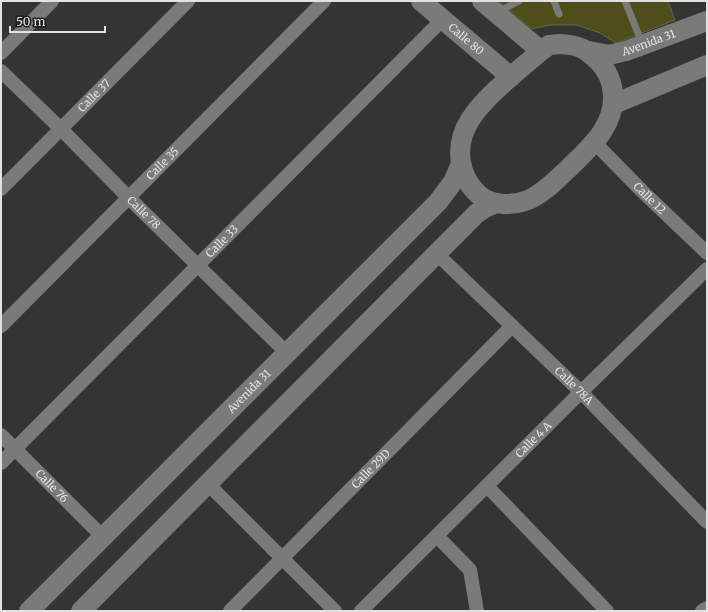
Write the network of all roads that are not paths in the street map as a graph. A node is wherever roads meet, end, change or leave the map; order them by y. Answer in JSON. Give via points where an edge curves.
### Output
{"nodes":[{"id":1,"x":52,"y":1,"type":"edge"},
{"id":2,"x":188,"y":1,"type":"edge"},
{"id":3,"x":324,"y":1,"type":"edge"},
{"id":4,"x":421,"y":1,"type":"edge"},
{"id":5,"x":519,"y":1,"type":"edge"},
{"id":6,"x":554,"y":1,"type":"edge"},
{"id":7,"x":626,"y":1,"type":"edge"},
{"id":8,"x":489,"y":7,"type":"edge"},
{"id":9,"x":559,"y":14,"type":"dead end"},
{"id":10,"x":443,"y":19,"type":"junction"},
{"id":11,"x":707,"y":21,"type":"edge"},
{"id":12,"x":643,"y":45,"type":"junction"},
{"id":13,"x":541,"y":51,"type":"junction"},
{"id":14,"x":589,"y":51,"type":"junction"},
{"id":15,"x":1,"y":53,"type":"edge"},
{"id":16,"x":707,"y":65,"type":"edge"},
{"id":17,"x":1,"y":71,"type":"edge"},
{"id":18,"x":511,"y":77,"type":"junction"},
{"id":19,"x":614,"y":104,"type":"junction"},
{"id":20,"x":61,"y":129,"type":"junction"},
{"id":21,"x":594,"y":142,"type":"junction"},
{"id":22,"x":461,"y":164,"type":"junction"},
{"id":23,"x":1,"y":189,"type":"edge"},
{"id":24,"x":129,"y":198,"type":"junction"},
{"id":25,"x":496,"y":203,"type":"junction"},
{"id":26,"x":707,"y":253,"type":"edge"},
{"id":27,"x":437,"y":254,"type":"junction"},
{"id":28,"x":198,"y":265,"type":"junction"},
{"id":29,"x":707,"y":269,"type":"edge"},
{"id":30,"x":1,"y":326,"type":"edge"},
{"id":31,"x":512,"y":326,"type":"junction"},
{"id":32,"x":286,"y":353,"type":"junction"},
{"id":33,"x":581,"y":392,"type":"junction"},
{"id":34,"x":1,"y":435,"type":"edge"},
{"id":35,"x":15,"y":449,"type":"junction"},
{"id":36,"x":1,"y":463,"type":"edge"},
{"id":37,"x":208,"y":484,"type":"junction"},
{"id":38,"x":487,"y":486,"type":"junction"},
{"id":39,"x":707,"y":522,"type":"edge"},
{"id":40,"x":437,"y":536,"type":"junction"},
{"id":41,"x":103,"y":537,"type":"junction"},
{"id":42,"x":282,"y":558,"type":"junction"},
{"id":43,"x":707,"y":608,"type":"edge"},
{"id":44,"x":29,"y":611,"type":"edge"},
{"id":45,"x":81,"y":611,"type":"edge"},
{"id":46,"x":230,"y":611,"type":"edge"},
{"id":47,"x":335,"y":611,"type":"edge"},
{"id":48,"x":361,"y":611,"type":"edge"},
{"id":49,"x":477,"y":611,"type":"edge"},
{"id":50,"x":607,"y":611,"type":"edge"},
{"id":51,"x":702,"y":611,"type":"edge"}],
"edges":[{"from":1,"to":15,"type":"street"},
{"from":2,"to":20,"type":"street","name":"Calle 37"},
{"from":3,"to":24,"type":"street","name":"Calle 35"},
{"from":4,"to":10,"type":"main road","name":"Calle 80"},
{"from":5,"to":8,"type":"lane"},
{"from":6,"to":9,"type":"lane"},
{"from":7,"to":12,"type":"lane"},
{"from":8,"to":13,"type":"main road"},
{"from":10,"to":18,"type":"main road","name":"Calle 80"},
{"from":10,"to":28,"type":"street","name":"Calle 33"},
{"from":11,"to":12,"type":"main road","name":"Avenida 31"},
{"from":12,"to":14,"type":"main road","name":"Avenida 31","via":[[609,55]]},
{"from":13,"to":14,"type":"main road","name":"Avenida 31","via":[[560,44],[579,46]]},
{"from":13,"to":18,"type":"main road"},
{"from":14,"to":19,"type":"main road","via":[[607,73]]},
{"from":16,"to":19,"type":"main road"},
{"from":17,"to":20,"type":"street","name":"Calle 78"},
{"from":18,"to":22,"type":"main road","via":[[469,121],[461,140]]},
{"from":19,"to":21,"type":"main road","via":[[609,123]]},
{"from":20,"to":23,"type":"street","name":"Calle 37"},
{"from":20,"to":24,"type":"street","name":"Calle 78"},
{"from":21,"to":25,"type":"main road","via":[[548,187],[529,200],[517,204]]},
{"from":21,"to":26,"type":"street","name":"Calle 12","via":[[642,192]]},
{"from":22,"to":25,"type":"main road","via":[[470,185],[486,200]]},
{"from":22,"to":32,"type":"main road","name":"Avenida 31","via":[[453,182],[438,202]]},
{"from":24,"to":28,"type":"street","name":"Calle 78"},
{"from":24,"to":30,"type":"street","name":"Calle 35"},
{"from":25,"to":27,"type":"main road","via":[[476,214]]},
{"from":27,"to":31,"type":"street","name":"Calle 78A"},
{"from":27,"to":37,"type":"main road"},
{"from":28,"to":32,"type":"street","name":"Calle 78"},
{"from":28,"to":35,"type":"street","name":"Calle 33"},
{"from":29,"to":33,"type":"street","name":"Calle 4 A"},
{"from":31,"to":33,"type":"street","name":"Calle 78A"},
{"from":31,"to":42,"type":"street","name":"Calle 29D"},
{"from":32,"to":41,"type":"main road","name":"Avenida 31"},
{"from":33,"to":38,"type":"street","name":"Calle 4 A"},
{"from":33,"to":39,"type":"street","name":"Calle 78A"},
{"from":34,"to":35,"type":"street","name":"Calle 76"},
{"from":35,"to":36,"type":"street","name":"Calle 33"},
{"from":35,"to":41,"type":"street","name":"Calle 76"},
{"from":37,"to":42,"type":"street"},
{"from":37,"to":45,"type":"main road"},
{"from":38,"to":40,"type":"street","name":"Calle 4 A"},
{"from":38,"to":50,"type":"street"},
{"from":40,"to":48,"type":"street","name":"Calle 4 A"},
{"from":40,"to":49,"type":"street","via":[[470,570]]},
{"from":41,"to":44,"type":"main road","name":"Avenida 31"},
{"from":42,"to":46,"type":"street","name":"Calle 29D"},
{"from":42,"to":47,"type":"street"},
{"from":43,"to":51,"type":"street"}]}
